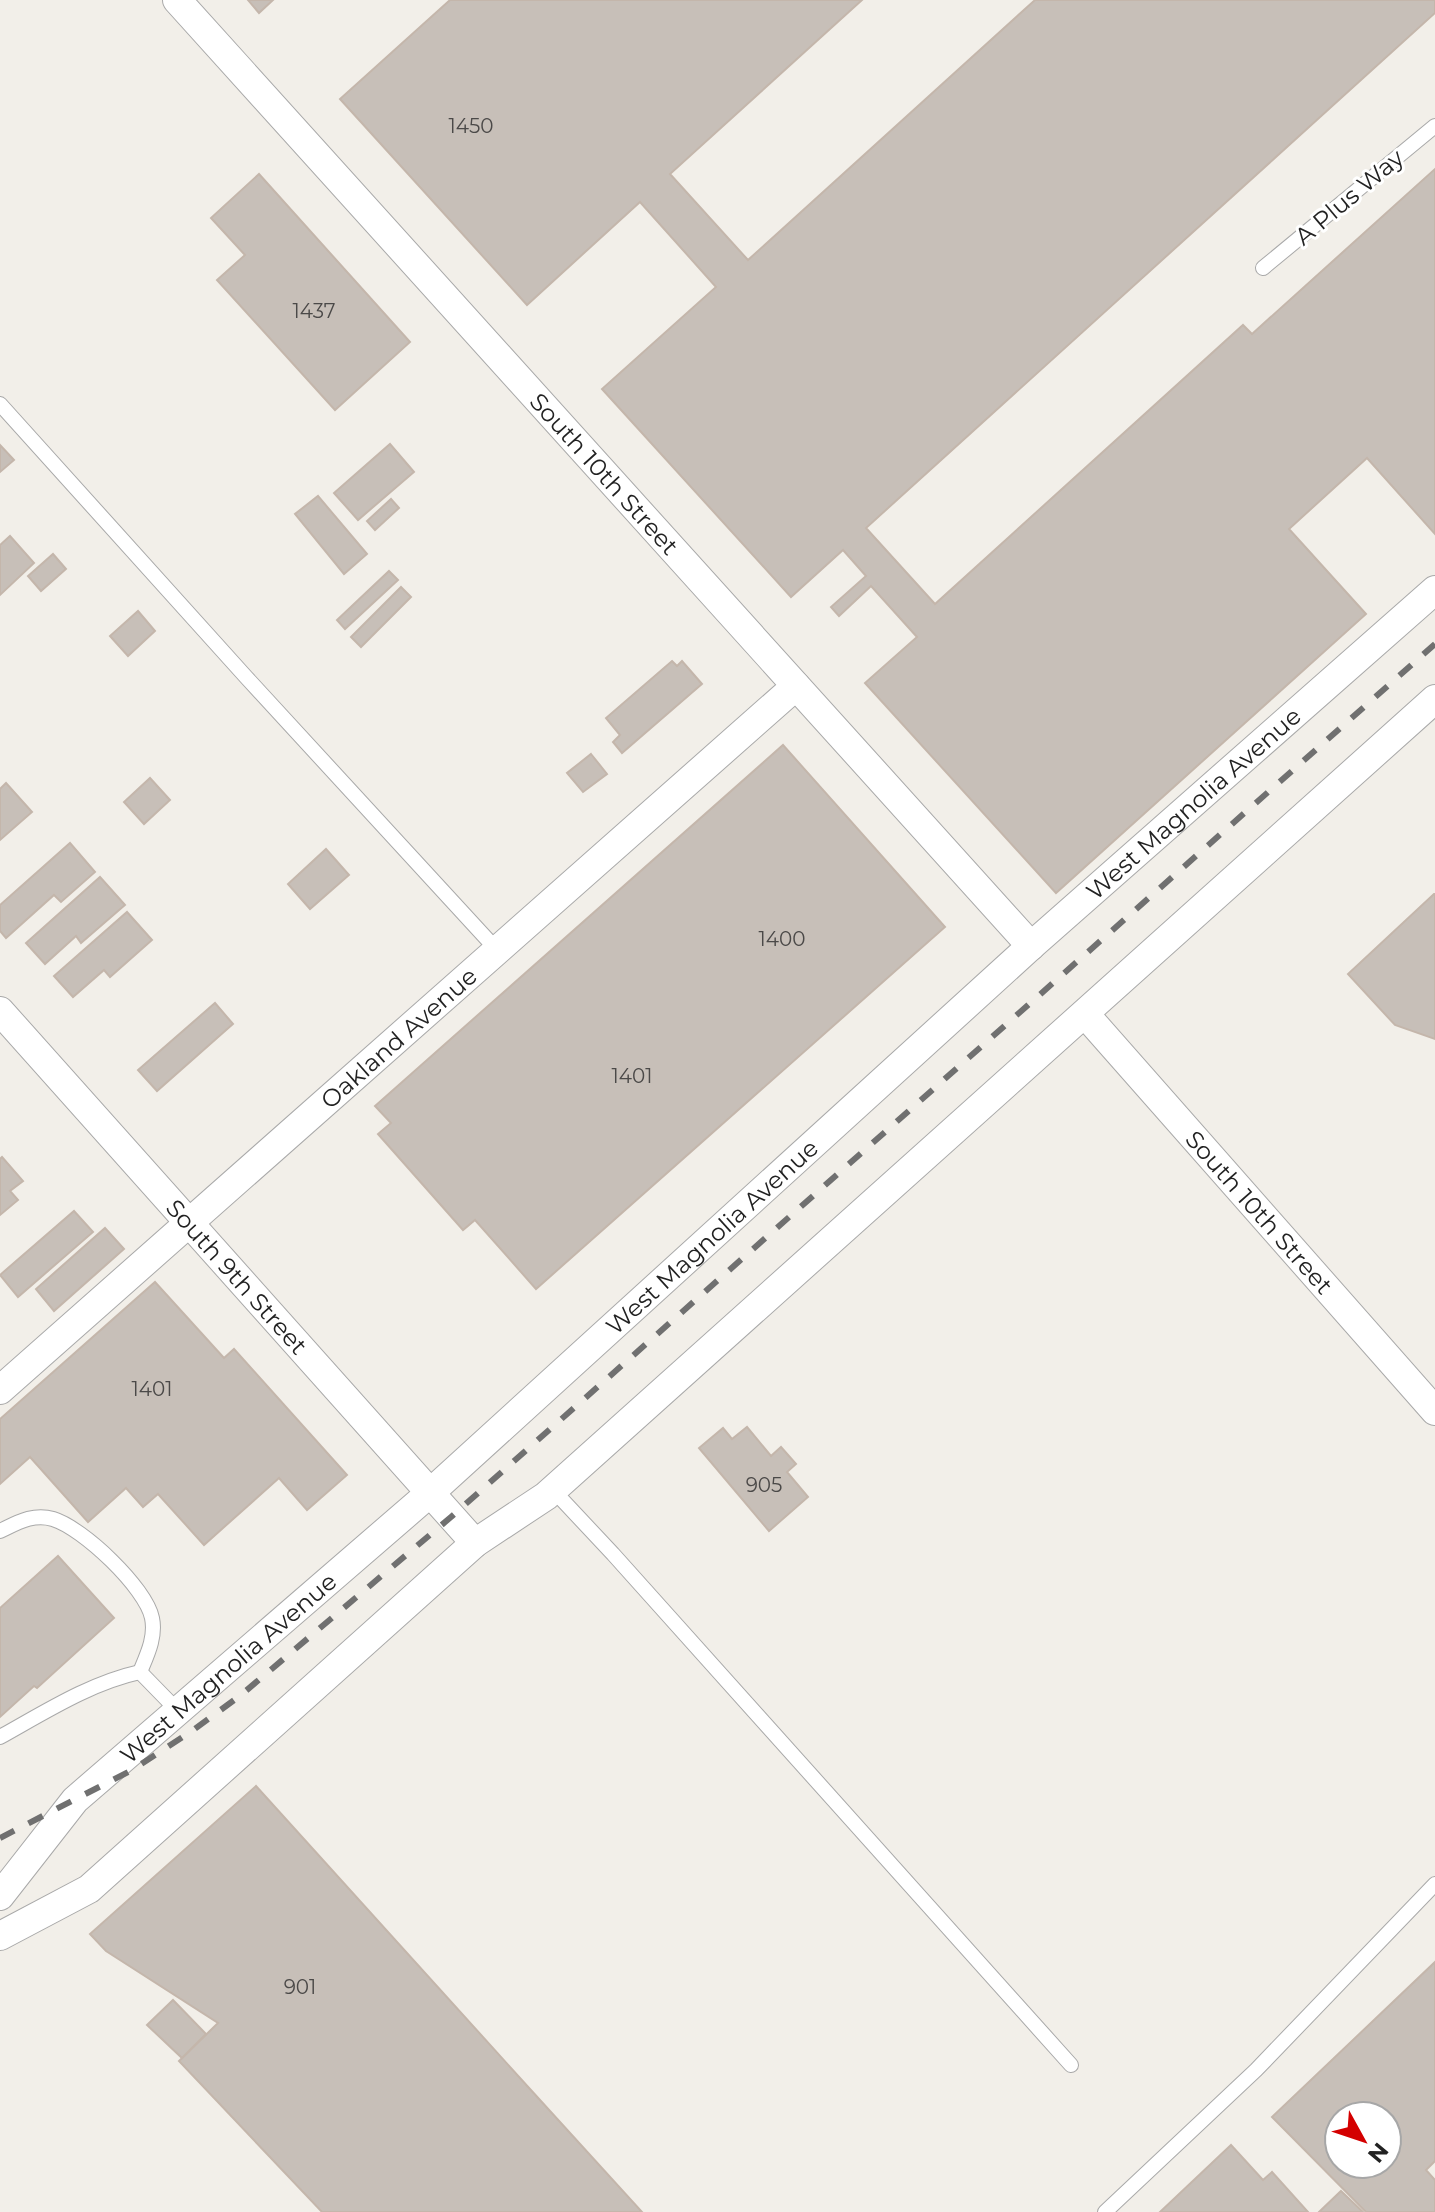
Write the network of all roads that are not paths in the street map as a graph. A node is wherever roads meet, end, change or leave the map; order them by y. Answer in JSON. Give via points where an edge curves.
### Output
{"nodes":[{"id":1,"x":177,"y":0,"type":"edge"},
{"id":2,"x":1435,"y":126,"type":"edge"},
{"id":3,"x":1263,"y":268,"type":"dead end"},
{"id":4,"x":0,"y":404,"type":"edge"},
{"id":5,"x":1435,"y":590,"type":"edge"},
{"id":6,"x":796,"y":686,"type":"junction"},
{"id":7,"x":1435,"y":699,"type":"edge"},
{"id":8,"x":1031,"y":946,"type":"junction"},
{"id":9,"x":497,"y":950,"type":"junction"},
{"id":10,"x":0,"y":1011,"type":"edge"},
{"id":11,"x":1085,"y":1014,"type":"junction"},
{"id":12,"x":189,"y":1222,"type":"junction"},
{"id":13,"x":0,"y":1390,"type":"edge"},
{"id":14,"x":1435,"y":1411,"type":"edge"},
{"id":15,"x":553,"y":1490,"type":"junction"},
{"id":16,"x":430,"y":1493,"type":"junction"},
{"id":17,"x":0,"y":1531,"type":"edge"},
{"id":18,"x":475,"y":1543,"type":"junction"},
{"id":19,"x":140,"y":1672,"type":"junction"},
{"id":20,"x":178,"y":1711,"type":"junction"},
{"id":21,"x":0,"y":1737,"type":"edge"},
{"id":22,"x":1435,"y":1884,"type":"edge"},
{"id":23,"x":0,"y":1896,"type":"edge"},
{"id":24,"x":0,"y":1936,"type":"edge"},
{"id":25,"x":1071,"y":2065,"type":"dead end"},
{"id":26,"x":1105,"y":2212,"type":"edge"}],
"edges":[{"from":1,"to":6,"type":"street","name":"South 10th Street"},
{"from":2,"to":3,"type":"lane","name":"A Plus Way"},
{"from":4,"to":9,"type":"lane"},
{"from":5,"to":8,"type":"street","name":"West Magnolia Avenue"},
{"from":6,"to":8,"type":"street","name":"South 10th Street"},
{"from":6,"to":9,"type":"street","name":"Oakland Avenue"},
{"from":7,"to":11,"type":"street"},
{"from":8,"to":16,"type":"street","name":"West Magnolia Avenue"},
{"from":9,"to":12,"type":"street","name":"Oakland Avenue"},
{"from":10,"to":12,"type":"street","name":"South 9th Street"},
{"from":11,"to":14,"type":"street","name":"South 10th Street"},
{"from":11,"to":15,"type":"street"},
{"from":12,"to":13,"type":"street","name":"Oakland Avenue"},
{"from":12,"to":16,"type":"street","name":"South 9th Street"},
{"from":15,"to":18,"type":"street"},
{"from":15,"to":25,"type":"lane"},
{"from":16,"to":18,"type":"street","name":"South 9th Street"},
{"from":16,"to":20,"type":"street","name":"West Magnolia Avenue"},
{"from":17,"to":19,"type":"lane","via":[[29,1518],[52,1519],[82,1534],[127,1576],[152,1616],[153,1638]]},
{"from":18,"to":24,"type":"street","via":[[89,1889]]},
{"from":19,"to":20,"type":"lane"},
{"from":19,"to":21,"type":"lane","via":[[95,1685]]},
{"from":20,"to":23,"type":"street","name":"West Magnolia Avenue","via":[[75,1800]]},
{"from":22,"to":26,"type":"lane","via":[[1256,2070]]}]}
